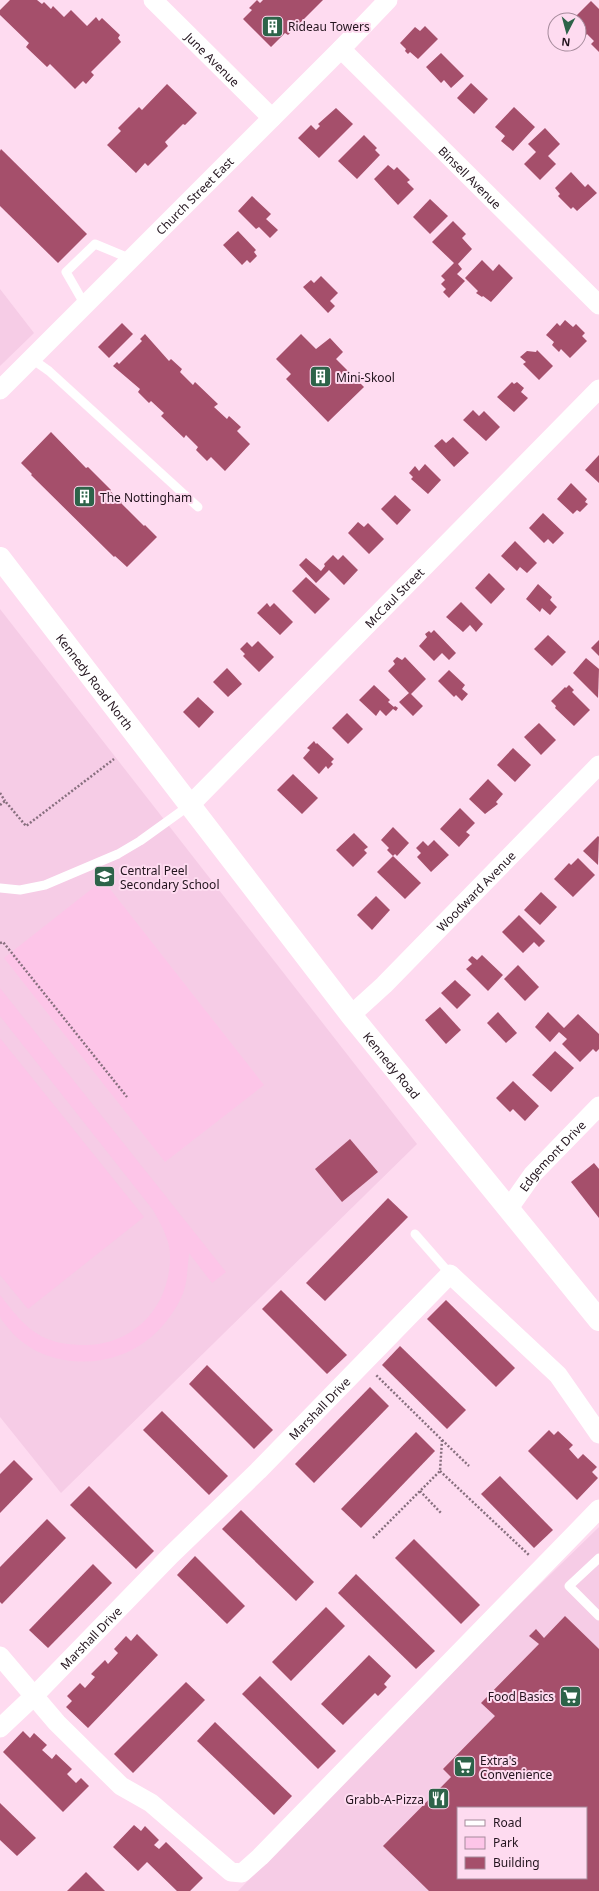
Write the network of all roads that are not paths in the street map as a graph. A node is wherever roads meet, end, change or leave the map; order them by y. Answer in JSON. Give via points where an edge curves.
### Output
{"nodes":[{"id":1,"x":153,"y":0,"type":"edge"},
{"id":2,"x":388,"y":0,"type":"edge"},
{"id":3,"x":341,"y":49,"type":"junction"},
{"id":4,"x":272,"y":118,"type":"junction"},
{"id":5,"x":131,"y":259,"type":"junction"},
{"id":6,"x":85,"y":305,"type":"junction"},
{"id":7,"x":599,"y":305,"type":"edge"},
{"id":8,"x":32,"y":358,"type":"junction"},
{"id":9,"x":599,"y":389,"type":"edge"},
{"id":10,"x":0,"y":390,"type":"edge"},
{"id":11,"x":198,"y":507,"type":"dead end"},
{"id":12,"x":0,"y":558,"type":"edge"},
{"id":13,"x":599,"y":765,"type":"edge"},
{"id":14,"x":190,"y":805,"type":"junction"},
{"id":15,"x":0,"y":888,"type":"edge"},
{"id":16,"x":351,"y":1015,"type":"junction"},
{"id":17,"x":599,"y":1106,"type":"edge"},
{"id":18,"x":509,"y":1208,"type":"junction"},
{"id":19,"x":415,"y":1234,"type":"dead end"},
{"id":20,"x":450,"y":1274,"type":"junction"},
{"id":21,"x":599,"y":1320,"type":"edge"},
{"id":22,"x":599,"y":1434,"type":"edge"},
{"id":23,"x":599,"y":1509,"type":"edge"},
{"id":24,"x":599,"y":1558,"type":"edge"},
{"id":25,"x":599,"y":1616,"type":"edge"},
{"id":26,"x":0,"y":1656,"type":"edge"},
{"id":27,"x":34,"y":1696,"type":"junction"},
{"id":28,"x":0,"y":1728,"type":"edge"}],
"edges":[{"from":1,"to":4,"type":"street","name":"June Avenue"},
{"from":2,"to":3,"type":"street","name":"Church Street East"},
{"from":3,"to":4,"type":"street","name":"Church Street East"},
{"from":3,"to":7,"type":"street","name":"Binsell Avenue"},
{"from":4,"to":5,"type":"street","name":"Church Street East"},
{"from":5,"to":6,"type":"street","name":"Church Street East"},
{"from":5,"to":6,"type":"lane","via":[[95,244],[90,248],[66,272]]},
{"from":6,"to":8,"type":"street","name":"Church Street East"},
{"from":8,"to":10,"type":"street","name":"Church Street East"},
{"from":8,"to":11,"type":"lane"},
{"from":9,"to":14,"type":"street","name":"McCaul Street"},
{"from":12,"to":14,"type":"main road","name":"Kennedy Road North"},
{"from":13,"to":16,"type":"street","name":"Woodward Avenue","via":[[384,985]]},
{"from":14,"to":15,"type":"lane","via":[[118,854],[45,885],[20,890]]},
{"from":14,"to":16,"type":"main road","name":"Kennedy Road"},
{"from":16,"to":18,"type":"main road","name":"Kennedy Road"},
{"from":17,"to":18,"type":"street","name":"Edgemont Drive","via":[[533,1174]]},
{"from":18,"to":21,"type":"main road","name":"Kennedy Road"},
{"from":19,"to":20,"type":"lane"},
{"from":20,"to":22,"type":"street","via":[[558,1375]]},
{"from":20,"to":27,"type":"street","name":"Marshall Drive","via":[[258,1471],[170,1555]]},
{"from":23,"to":27,"type":"street","via":[[242,1873],[231,1872],[151,1804],[121,1786],[57,1723]]},
{"from":24,"to":25,"type":"lane","via":[[569,1586]]},
{"from":26,"to":27,"type":"street"},
{"from":27,"to":28,"type":"street","name":"Marshall Drive"}]}
